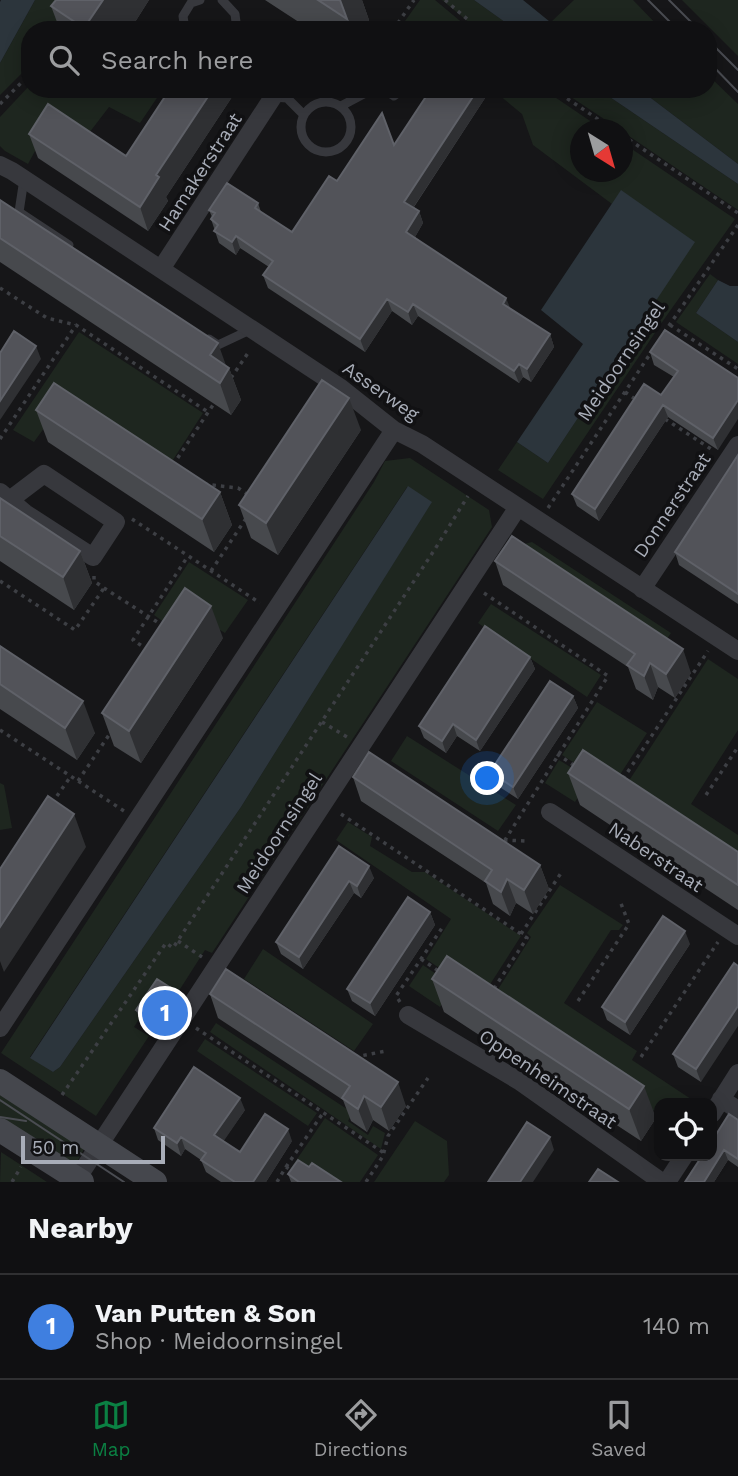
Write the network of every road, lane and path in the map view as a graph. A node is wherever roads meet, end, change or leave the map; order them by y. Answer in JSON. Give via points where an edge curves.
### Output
{"nodes":[{"id":1,"x":200,"y":0,"type":"edge"},
{"id":2,"x":222,"y":0,"type":"edge"},
{"id":3,"x":414,"y":0,"type":"edge"},
{"id":4,"x":445,"y":0,"type":"edge"},
{"id":5,"x":184,"y":21,"type":"edge"},
{"id":6,"x":236,"y":21,"type":"edge"},
{"id":7,"x":399,"y":21,"type":"edge"},
{"id":8,"x":470,"y":21,"type":"edge"},
{"id":9,"x":21,"y":83,"type":"edge"},
{"id":10,"x":267,"y":98,"type":"edge"},
{"id":11,"x":287,"y":98,"type":"edge"},
{"id":12,"x":356,"y":98,"type":"edge"},
{"id":13,"x":566,"y":98,"type":"edge"},
{"id":14,"x":0,"y":104,"type":"edge"},
{"id":15,"x":341,"y":106,"type":"junction"},
{"id":16,"x":304,"y":115,"type":"junction"},
{"id":17,"x":598,"y":119,"type":"edge"},
{"id":18,"x":633,"y":142,"type":"edge"},
{"id":19,"x":0,"y":165,"type":"edge"},
{"id":20,"x":24,"y":179,"type":"junction"},
{"id":21,"x":738,"y":213,"type":"edge"},
{"id":22,"x":738,"y":225,"type":"edge"},
{"id":23,"x":75,"y":249,"type":"edge"},
{"id":24,"x":161,"y":270,"type":"junction"},
{"id":25,"x":0,"y":288,"type":"edge"},
{"id":26,"x":76,"y":325,"type":"junction"},
{"id":27,"x":670,"y":325,"type":"junction"},
{"id":28,"x":196,"y":330,"type":"edge"},
{"id":29,"x":256,"y":332,"type":"junction"},
{"id":30,"x":662,"y":336,"type":"edge"},
{"id":31,"x":655,"y":347,"type":"edge"},
{"id":32,"x":738,"y":369,"type":"edge"},
{"id":33,"x":229,"y":380,"type":"edge"},
{"id":34,"x":625,"y":392,"type":"junction"},
{"id":35,"x":219,"y":395,"type":"edge"},
{"id":36,"x":648,"y":407,"type":"edge"},
{"id":37,"x":208,"y":412,"type":"junction"},
{"id":38,"x":659,"y":415,"type":"edge"},
{"id":39,"x":394,"y":429,"type":"junction"},
{"id":40,"x":0,"y":439,"type":"edge"},
{"id":41,"x":738,"y":444,"type":"edge"},
{"id":42,"x":727,"y":460,"type":"junction"},
{"id":43,"x":172,"y":467,"type":"edge"},
{"id":44,"x":471,"y":476,"type":"junction"},
{"id":45,"x":195,"y":482,"type":"edge"},
{"id":46,"x":6,"y":496,"type":"edge"},
{"id":47,"x":257,"y":502,"type":"edge"},
{"id":48,"x":518,"y":507,"type":"junction"},
{"id":49,"x":250,"y":513,"type":"edge"},
{"id":50,"x":116,"y":522,"type":"junction"},
{"id":51,"x":539,"y":522,"type":"junction"},
{"id":52,"x":188,"y":555,"type":"junction"},
{"id":53,"x":212,"y":571,"type":"junction"},
{"id":54,"x":94,"y":576,"type":"dead end"},
{"id":55,"x":0,"y":581,"type":"edge"},
{"id":56,"x":104,"y":588,"type":"junction"},
{"id":57,"x":642,"y":589,"type":"junction"},
{"id":58,"x":484,"y":593,"type":"dead end"},
{"id":59,"x":274,"y":612,"type":"junction"},
{"id":60,"x":148,"y":617,"type":"junction"},
{"id":61,"x":171,"y":632,"type":"edge"},
{"id":62,"x":718,"y":638,"type":"junction"},
{"id":63,"x":738,"y":651,"type":"edge"},
{"id":64,"x":155,"y":655,"type":"edge"},
{"id":65,"x":322,"y":722,"type":"junction"},
{"id":66,"x":115,"y":726,"type":"edge"},
{"id":67,"x":0,"y":730,"type":"edge"},
{"id":68,"x":360,"y":746,"type":"junction"},
{"id":69,"x":738,"y":747,"type":"edge"},
{"id":70,"x":557,"y":754,"type":"junction"},
{"id":71,"x":576,"y":767,"type":"edge"},
{"id":72,"x":71,"y":776,"type":"junction"},
{"id":73,"x":78,"y":781,"type":"junction"},
{"id":74,"x":622,"y":781,"type":"edge"},
{"id":75,"x":706,"y":795,"type":"dead end"},
{"id":76,"x":49,"y":808,"type":"edge"},
{"id":77,"x":550,"y":811,"type":"dead end"},
{"id":78,"x":341,"y":814,"type":"dead end"},
{"id":79,"x":138,"y":820,"type":"junction"},
{"id":80,"x":497,"y":840,"type":"edge"},
{"id":81,"x":505,"y":840,"type":"junction"},
{"id":82,"x":525,"y":841,"type":"dead end"},
{"id":83,"x":563,"y":870,"type":"dead end"},
{"id":84,"x":620,"y":901,"type":"dead end"},
{"id":85,"x":442,"y":928,"type":"dead end"},
{"id":86,"x":732,"y":933,"type":"edge"},
{"id":87,"x":521,"y":934,"type":"junction"},
{"id":88,"x":178,"y":941,"type":"junction"},
{"id":89,"x":421,"y":959,"type":"junction"},
{"id":90,"x":217,"y":966,"type":"junction"},
{"id":91,"x":443,"y":974,"type":"edge"},
{"id":92,"x":492,"y":991,"type":"edge"},
{"id":93,"x":578,"y":1002,"type":"dead end"},
{"id":94,"x":408,"y":1015,"type":"joint"},
{"id":95,"x":0,"y":1028,"type":"edge"},
{"id":96,"x":196,"y":1028,"type":"dead end"},
{"id":97,"x":386,"y":1051,"type":"dead end"},
{"id":98,"x":355,"y":1057,"type":"edge"},
{"id":99,"x":641,"y":1057,"type":"dead end"},
{"id":100,"x":738,"y":1073,"type":"edge"},
{"id":101,"x":428,"y":1078,"type":"dead end"},
{"id":102,"x":0,"y":1080,"type":"edge"},
{"id":103,"x":717,"y":1104,"type":"edge"},
{"id":104,"x":717,"y":1106,"type":"edge"},
{"id":105,"x":738,"y":1110,"type":"edge"},
{"id":106,"x":648,"y":1111,"type":"dead end"},
{"id":107,"x":50,"y":1113,"type":"junction"},
{"id":108,"x":324,"y":1113,"type":"junction"},
{"id":109,"x":654,"y":1115,"type":"edge"},
{"id":110,"x":0,"y":1130,"type":"edge"},
{"id":111,"x":100,"y":1146,"type":"junction"},
{"id":112,"x":384,"y":1153,"type":"junction"},
{"id":113,"x":680,"y":1161,"type":"edge"},
{"id":114,"x":286,"y":1167,"type":"junction"},
{"id":115,"x":298,"y":1175,"type":"edge"},
{"id":116,"x":78,"y":1181,"type":"edge"},
{"id":117,"x":155,"y":1182,"type":"edge"},
{"id":118,"x":277,"y":1182,"type":"edge"},
{"id":119,"x":366,"y":1182,"type":"edge"},
{"id":120,"x":665,"y":1182,"type":"edge"}],
"edges":[{"from":1,"to":5,"type":"lane","via":[[191,4]]},
{"from":2,"to":6,"type":"lane"},
{"from":3,"to":7,"type":"path"},
{"from":4,"to":8,"type":"path"},
{"from":9,"to":14,"type":"path"},
{"from":10,"to":24,"type":"street","name":"Hamakerstraat"},
{"from":11,"to":16,"type":"lane"},
{"from":12,"to":15,"type":"lane"},
{"from":13,"to":17,"type":"path"},
{"from":15,"to":16,"type":"lane","via":[[320,102]]},
{"from":15,"to":16,"type":"lane","via":[[352,125],[350,137],[333,152],[310,147],[303,138]]},
{"from":18,"to":21,"type":"path"},
{"from":19,"to":20,"type":"street","name":"Asserweg"},
{"from":20,"to":23,"type":"lane","via":[[19,212]]},
{"from":20,"to":24,"type":"street","name":"Asserweg"},
{"from":22,"to":27,"type":"path","name":"Meidoornsingel"},
{"from":24,"to":29,"type":"street","name":"Asserweg"},
{"from":25,"to":26,"type":"path","via":[[47,318]]},
{"from":26,"to":37,"type":"path"},
{"from":26,"to":40,"type":"path"},
{"from":27,"to":30,"type":"path","name":"Meidoornsingel"},
{"from":27,"to":32,"type":"path"},
{"from":28,"to":29,"type":"lane","via":[[218,345]]},
{"from":29,"to":33,"type":"path"},
{"from":29,"to":39,"type":"street","name":"Asserweg"},
{"from":31,"to":34,"type":"path","name":"Meidoornsingel"},
{"from":34,"to":36,"type":"path"},
{"from":34,"to":51,"type":"path","name":"Meidoornsingel"},
{"from":35,"to":37,"type":"path"},
{"from":37,"to":43,"type":"path"},
{"from":38,"to":42,"type":"path"},
{"from":39,"to":44,"type":"street","name":"Asserweg"},
{"from":39,"to":59,"type":"street"},
{"from":41,"to":42,"type":"street","name":"Donnerstraat"},
{"from":42,"to":57,"type":"street","name":"Donnerstraat"},
{"from":44,"to":48,"type":"street","name":"Asserweg"},
{"from":44,"to":65,"type":"path","via":[[467,499]]},
{"from":45,"to":47,"type":"path","via":[[238,488]]},
{"from":46,"to":50,"type":"street","via":[[44,474]]},
{"from":46,"to":50,"type":"street","via":[[93,557]]},
{"from":48,"to":51,"type":"street","name":"Asserweg"},
{"from":48,"to":68,"type":"street","name":"Meidoornsingel"},
{"from":49,"to":53,"type":"path"},
{"from":50,"to":52,"type":"path","via":[[133,519]]},
{"from":51,"to":57,"type":"street","name":"Asserweg"},
{"from":52,"to":53,"type":"path"},
{"from":52,"to":60,"type":"path"},
{"from":53,"to":59,"type":"path"},
{"from":54,"to":56,"type":"path"},
{"from":55,"to":56,"type":"path","via":[[75,630]]},
{"from":56,"to":60,"type":"path"},
{"from":57,"to":62,"type":"street","name":"Asserweg"},
{"from":58,"to":70,"type":"path","via":[[608,676]]},
{"from":59,"to":79,"type":"street"},
{"from":60,"to":61,"type":"path"},
{"from":60,"to":64,"type":"path","via":[[133,640]]},
{"from":62,"to":63,"type":"street","name":"Asserweg"},
{"from":62,"to":74,"type":"path"},
{"from":65,"to":68,"type":"path"},
{"from":65,"to":88,"type":"path"},
{"from":66,"to":73,"type":"path"},
{"from":67,"to":72,"type":"path"},
{"from":68,"to":90,"type":"street","name":"Meidoornsingel"},
{"from":69,"to":75,"type":"path"},
{"from":70,"to":71,"type":"path"},
{"from":70,"to":81,"type":"path"},
{"from":72,"to":73,"type":"path"},
{"from":72,"to":76,"type":"path"},
{"from":73,"to":79,"type":"path"},
{"from":77,"to":86,"type":"street","name":"Naberstraat"},
{"from":78,"to":87,"type":"path"},
{"from":79,"to":95,"type":"street"},
{"from":80,"to":81,"type":"path"},
{"from":81,"to":82,"type":"path"},
{"from":83,"to":87,"type":"path"},
{"from":84,"to":93,"type":"path","via":[[629,924]]},
{"from":85,"to":89,"type":"path"},
{"from":86,"to":99,"type":"path"},
{"from":87,"to":92,"type":"path","via":[[527,938]]},
{"from":88,"to":90,"type":"path"},
{"from":88,"to":107,"type":"path","via":[[173,948],[166,943]]},
{"from":89,"to":91,"type":"path"},
{"from":89,"to":94,"type":"path","via":[[396,996]]},
{"from":90,"to":111,"type":"street","name":"Meidoornsingel"},
{"from":94,"to":120,"type":"street","name":"Oppenheimstraat","via":[[519,1081]]},
{"from":96,"to":108,"type":"path"},
{"from":97,"to":98,"type":"path"},
{"from":100,"to":103,"type":"street"},
{"from":101,"to":112,"type":"path","via":[[388,1136]]},
{"from":102,"to":107,"type":"street"},
{"from":104,"to":105,"type":"street"},
{"from":106,"to":109,"type":"path"},
{"from":107,"to":111,"type":"street"},
{"from":108,"to":112,"type":"path"},
{"from":108,"to":114,"type":"path"},
{"from":110,"to":116,"type":"street"},
{"from":111,"to":116,"type":"street","name":"Meidoornsingel"},
{"from":111,"to":117,"type":"street"},
{"from":112,"to":119,"type":"path"},
{"from":113,"to":120,"type":"street"},
{"from":114,"to":115,"type":"path"},
{"from":114,"to":118,"type":"path"}]}
